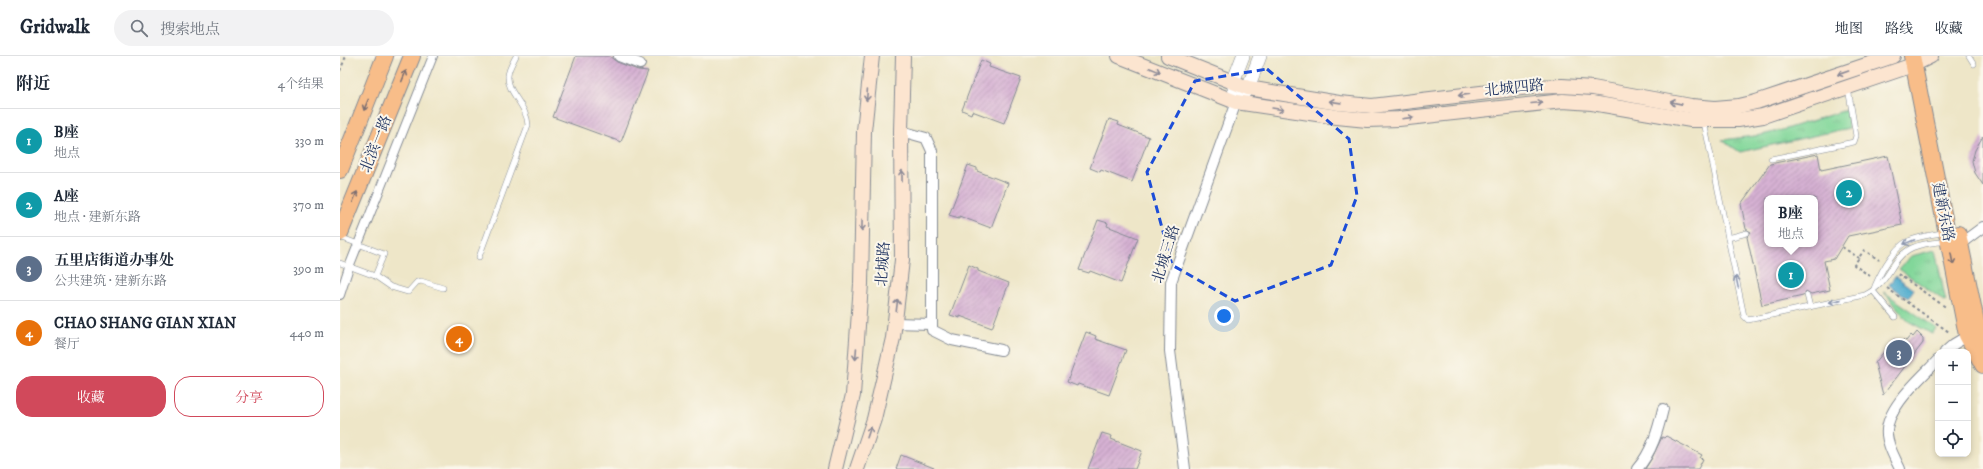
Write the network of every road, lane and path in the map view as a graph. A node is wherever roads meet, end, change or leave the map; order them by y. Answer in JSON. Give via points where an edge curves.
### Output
{"nodes":[{"id":1,"x":346,"y":56,"type":"edge"},
{"id":2,"x":385,"y":56,"type":"edge"},
{"id":3,"x":412,"y":56,"type":"edge"},
{"id":4,"x":433,"y":56,"type":"edge"},
{"id":5,"x":516,"y":56,"type":"edge"},
{"id":6,"x":619,"y":56,"type":"edge"},
{"id":7,"x":872,"y":56,"type":"edge"},
{"id":8,"x":903,"y":56,"type":"edge"},
{"id":9,"x":1119,"y":56,"type":"edge"},
{"id":10,"x":1168,"y":56,"type":"edge"},
{"id":11,"x":1243,"y":56,"type":"edge"},
{"id":12,"x":1260,"y":56,"type":"edge"},
{"id":13,"x":1893,"y":56,"type":"edge"},
{"id":14,"x":1969,"y":56,"type":"edge"},
{"id":15,"x":1921,"y":59,"type":"edge"},
{"id":16,"x":640,"y":64,"type":"dead end"},
{"id":17,"x":1974,"y":64,"type":"dead end"},
{"id":18,"x":340,"y":71,"type":"edge"},
{"id":19,"x":1233,"y":82,"type":"junction"},
{"id":20,"x":1848,"y":87,"type":"junction"},
{"id":21,"x":1248,"y":88,"type":"junction"},
{"id":22,"x":1236,"y":102,"type":"junction"},
{"id":23,"x":1702,"y":107,"type":"junction"},
{"id":24,"x":1704,"y":121,"type":"junction"},
{"id":25,"x":901,"y":131,"type":"junction"},
{"id":26,"x":1771,"y":159,"type":"dead end"},
{"id":27,"x":340,"y":170,"type":"edge"},
{"id":28,"x":1983,"y":227,"type":"edge"},
{"id":29,"x":340,"y":233,"type":"edge"},
{"id":30,"x":1747,"y":233,"type":"dead end"},
{"id":31,"x":340,"y":237,"type":"edge"},
{"id":32,"x":1728,"y":238,"type":"junction"},
{"id":33,"x":1952,"y":239,"type":"junction"},
{"id":34,"x":358,"y":244,"type":"junction"},
{"id":35,"x":1842,"y":246,"type":"dead end"},
{"id":36,"x":479,"y":257,"type":"dead end"},
{"id":37,"x":1859,"y":258,"type":"junction"},
{"id":38,"x":340,"y":263,"type":"edge"},
{"id":39,"x":1883,"y":263,"type":"dead end"},
{"id":40,"x":350,"y":267,"type":"junction"},
{"id":41,"x":1897,"y":273,"type":"dead end"},
{"id":42,"x":375,"y":276,"type":"junction"},
{"id":43,"x":1873,"y":278,"type":"dead end"},
{"id":44,"x":442,"y":288,"type":"dead end"},
{"id":45,"x":1886,"y":288,"type":"dead end"},
{"id":46,"x":1872,"y":291,"type":"junction"},
{"id":47,"x":340,"y":295,"type":"edge"},
{"id":48,"x":1807,"y":295,"type":"dead end"},
{"id":49,"x":1810,"y":307,"type":"junction"},
{"id":50,"x":1946,"y":307,"type":"dead end"},
{"id":51,"x":1895,"y":317,"type":"dead end"},
{"id":52,"x":894,"y":323,"type":"junction"},
{"id":53,"x":931,"y":324,"type":"junction"},
{"id":54,"x":1949,"y":332,"type":"dead end"},
{"id":55,"x":1978,"y":334,"type":"edge"},
{"id":56,"x":1950,"y":349,"type":"edge"},
{"id":57,"x":1002,"y":350,"type":"dead end"},
{"id":58,"x":1935,"y":363,"type":"edge"},
{"id":59,"x":1983,"y":365,"type":"edge"},
{"id":60,"x":1663,"y":409,"type":"dead end"},
{"id":61,"x":835,"y":469,"type":"edge"},
{"id":62,"x":857,"y":469,"type":"edge"},
{"id":63,"x":1185,"y":469,"type":"edge"},
{"id":64,"x":1637,"y":469,"type":"edge"},
{"id":65,"x":1900,"y":469,"type":"edge"}],
"edges":[{"from":1,"to":18,"type":"path"},
{"from":2,"to":27,"type":"main road","name":"北滨一路","one_way":true},
{"from":29,"to":3,"type":"main road","name":"北滨一路","one_way":true},
{"from":4,"to":34,"type":"street"},
{"from":5,"to":36,"type":"lane","via":[[508,75],[509,85],[527,114],[528,125]]},
{"from":6,"to":16,"type":"street"},
{"from":7,"to":61,"type":"main road","name":"北城路","one_way":true,"via":[[864,131],[861,284],[853,395]]},
{"from":8,"to":25,"type":"main road","name":"北城路"},
{"from":9,"to":22,"type":"main road","name":"北城四路","one_way":true},
{"from":10,"to":19,"type":"main road","name":"北城四路"},
{"from":11,"to":19,"type":"street","name":"北城三路"},
{"from":12,"to":21,"type":"street","name":"北城三路"},
{"from":13,"to":23,"type":"main road","name":"北城四路","one_way":true,"via":[[1756,102],[1739,106]]},
{"from":14,"to":17,"type":"lane"},
{"from":15,"to":20,"type":"main road","name":"北城四路"},
{"from":15,"to":33,"type":"main road","name":"建新东路"},
{"from":19,"to":21,"type":"main road","name":"北城四路"},
{"from":19,"to":22,"type":"street","name":"北城三路"},
{"from":20,"to":24,"type":"main road","name":"北城四路","via":[[1763,116]]},
{"from":20,"to":26,"type":"lane","via":[[1856,136],[1854,142]]},
{"from":21,"to":22,"type":"street","name":"北城三路"},
{"from":23,"to":21,"type":"main road","name":"北城四路","one_way":true,"via":[[1593,88],[1562,86],[1532,87],[1372,106]]},
{"from":22,"to":24,"type":"main road","name":"北城四路","one_way":true,"via":[[1368,120],[1399,119],[1563,101],[1592,103]]},
{"from":22,"to":63,"type":"street","name":"北城三路","via":[[1171,282],[1170,351]]},
{"from":23,"to":24,"type":"lane"},
{"from":24,"to":32,"type":"lane"},
{"from":52,"to":25,"type":"main road","name":"北城路","one_way":true,"via":[[902,260]]},
{"from":25,"to":53,"type":"street","via":[[926,138],[932,151]]},
{"from":28,"to":33,"type":"street"},
{"from":30,"to":32,"type":"lane"},
{"from":31,"to":34,"type":"lane"},
{"from":49,"to":32,"type":"lane","one_way":true,"via":[[1751,320],[1745,319]]},
{"from":33,"to":46,"type":"lane","via":[[1908,249],[1882,284]]},
{"from":33,"to":46,"type":"lane","one_way":true,"via":[[1910,240],[1900,246]]},
{"from":33,"to":55,"type":"main road","name":"建新东路"},
{"from":34,"to":40,"type":"street"},
{"from":34,"to":42,"type":"lane","via":[[384,254]]},
{"from":35,"to":37,"type":"path"},
{"from":37,"to":39,"type":"path","via":[[1864,250]]},
{"from":37,"to":43,"type":"path","via":[[1854,265]]},
{"from":38,"to":40,"type":"lane"},
{"from":40,"to":42,"type":"lane"},
{"from":40,"to":47,"type":"street"},
{"from":41,"to":50,"type":"path"},
{"from":42,"to":44,"type":"lane","via":[[401,292],[408,292],[421,281]]},
{"from":45,"to":54,"type":"path"},
{"from":46,"to":49,"type":"lane","one_way":true,"via":[[1865,295]]},
{"from":46,"to":51,"type":"lane"},
{"from":48,"to":49,"type":"lane"},
{"from":52,"to":53,"type":"street"},
{"from":62,"to":52,"type":"main road","name":"北城路","one_way":true,"via":[[874,420]]},
{"from":53,"to":57,"type":"street","via":[[932,330],[952,340]]},
{"from":55,"to":56,"type":"street"},
{"from":55,"to":59,"type":"main road","name":"建新东路"},
{"from":58,"to":65,"type":"street","via":[[1900,401],[1888,422],[1889,444]]},
{"from":60,"to":64,"type":"street","via":[[1656,436]]}]}
